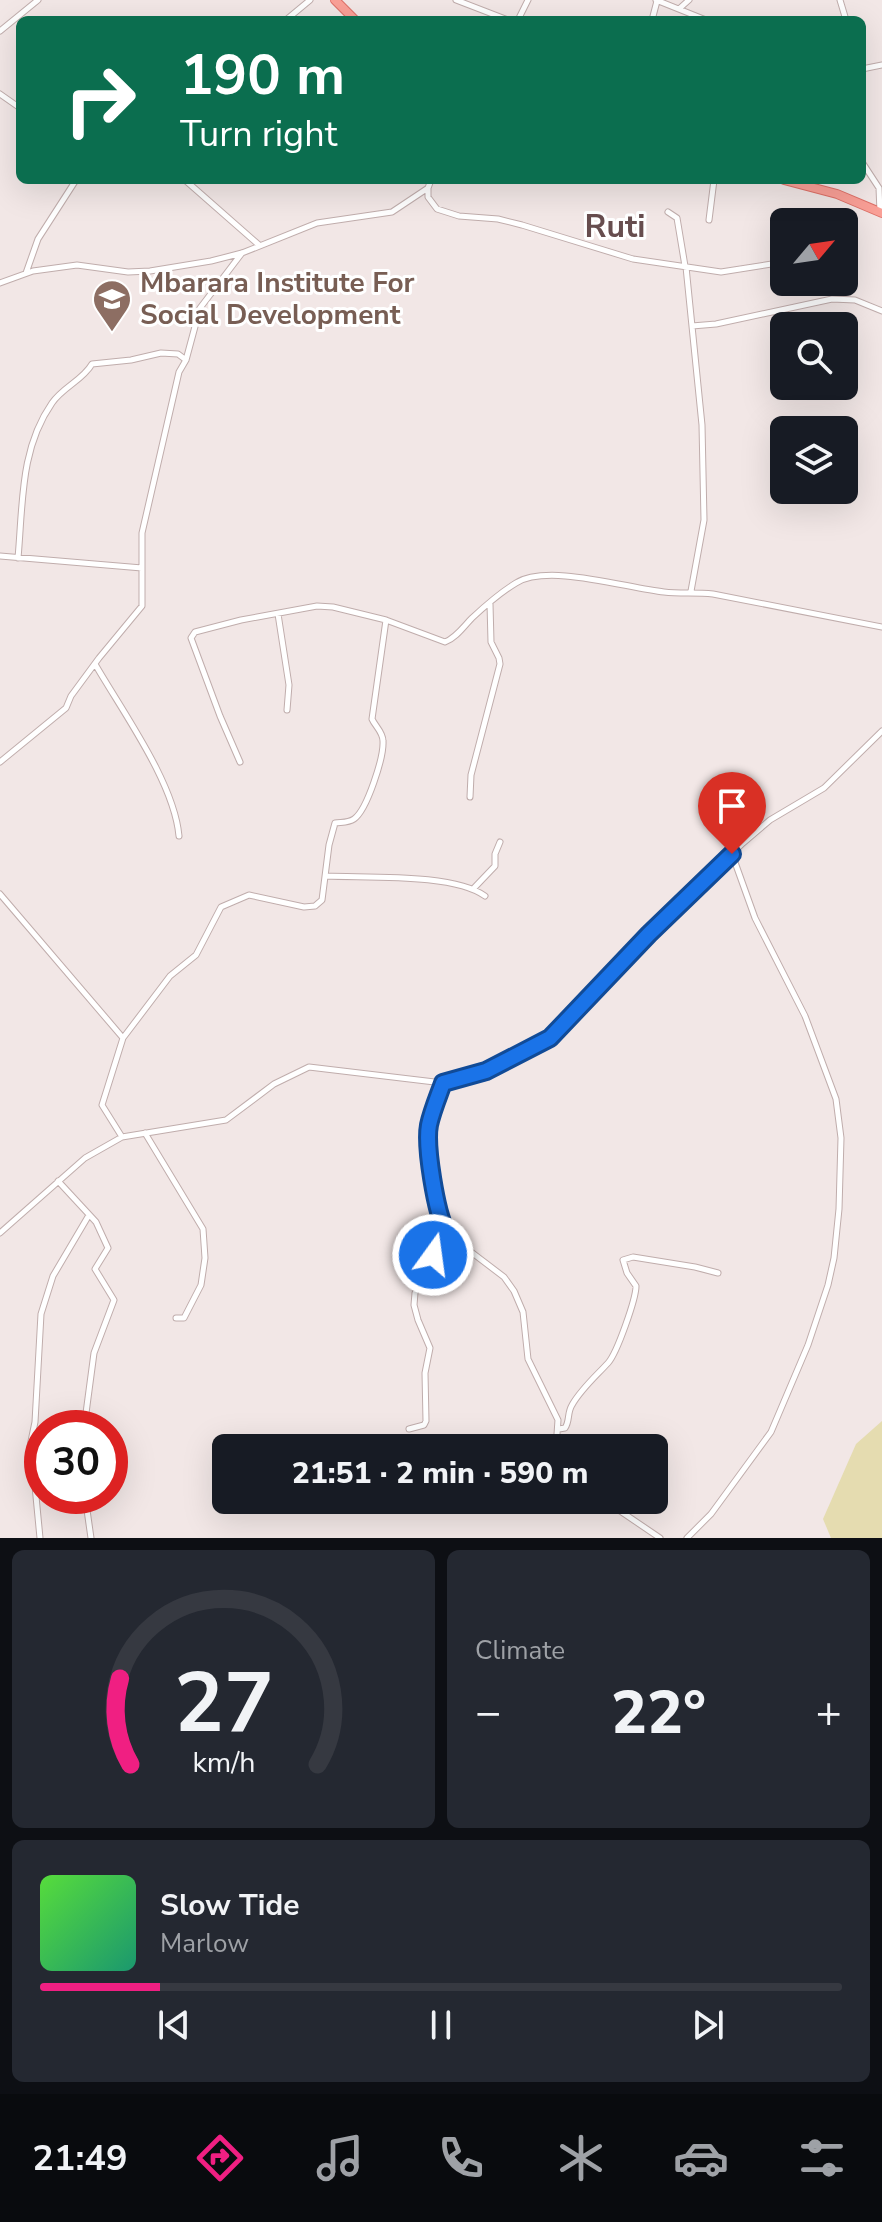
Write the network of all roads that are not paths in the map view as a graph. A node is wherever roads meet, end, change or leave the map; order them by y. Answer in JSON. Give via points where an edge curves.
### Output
{"nodes":[{"id":1,"x":38,"y":0,"type":"edge"},
{"id":2,"x":310,"y":0,"type":"edge"},
{"id":3,"x":335,"y":0,"type":"edge"},
{"id":4,"x":456,"y":0,"type":"edge"},
{"id":5,"x":656,"y":0,"type":"edge"},
{"id":6,"x":689,"y":0,"type":"edge"},
{"id":7,"x":680,"y":8,"type":"junction"},
{"id":8,"x":18,"y":16,"type":"edge"},
{"id":9,"x":291,"y":16,"type":"edge"},
{"id":10,"x":351,"y":16,"type":"edge"},
{"id":11,"x":498,"y":16,"type":"edge"},
{"id":12,"x":697,"y":16,"type":"edge"},
{"id":13,"x":16,"y":18,"type":"edge"},
{"id":14,"x":0,"y":31,"type":"edge"},
{"id":15,"x":866,"y":168,"type":"edge"},
{"id":16,"x":73,"y":184,"type":"edge"},
{"id":17,"x":190,"y":184,"type":"edge"},
{"id":18,"x":430,"y":184,"type":"edge"},
{"id":19,"x":714,"y":184,"type":"edge"},
{"id":20,"x":813,"y":184,"type":"edge"},
{"id":21,"x":428,"y":188,"type":"junction"},
{"id":22,"x":668,"y":212,"type":"dead end"},
{"id":23,"x":881,"y":213,"type":"edge"},
{"id":24,"x":709,"y":220,"type":"dead end"},
{"id":25,"x":259,"y":245,"type":"junction"},
{"id":26,"x":242,"y":253,"type":"junction"},
{"id":27,"x":770,"y":264,"type":"edge"},
{"id":28,"x":686,"y":266,"type":"junction"},
{"id":29,"x":26,"y":273,"type":"junction"},
{"id":30,"x":0,"y":283,"type":"edge"},
{"id":31,"x":882,"y":311,"type":"edge"},
{"id":32,"x":692,"y":326,"type":"junction"},
{"id":33,"x":186,"y":360,"type":"junction"},
{"id":34,"x":0,"y":556,"type":"edge"},
{"id":35,"x":18,"y":558,"type":"junction"},
{"id":36,"x":143,"y":568,"type":"junction"},
{"id":37,"x":691,"y":591,"type":"junction"},
{"id":38,"x":490,"y":603,"type":"junction"},
{"id":39,"x":278,"y":614,"type":"junction"},
{"id":40,"x":386,"y":620,"type":"junction"},
{"id":41,"x":882,"y":627,"type":"edge"},
{"id":42,"x":95,"y":664,"type":"junction"},
{"id":43,"x":287,"y":710,"type":"dead end"},
{"id":44,"x":882,"y":731,"type":"edge"},
{"id":45,"x":0,"y":762,"type":"edge"},
{"id":46,"x":240,"y":762,"type":"dead end"},
{"id":47,"x":470,"y":797,"type":"dead end"},
{"id":48,"x":179,"y":836,"type":"dead end"},
{"id":49,"x":500,"y":842,"type":"dead end"},
{"id":50,"x":732,"y":854,"type":"junction"},
{"id":51,"x":327,"y":876,"type":"junction"},
{"id":52,"x":473,"y":888,"type":"junction"},
{"id":53,"x":0,"y":894,"type":"edge"},
{"id":54,"x":485,"y":896,"type":"dead end"},
{"id":55,"x":123,"y":1038,"type":"junction"},
{"id":56,"x":443,"y":1083,"type":"junction"},
{"id":57,"x":145,"y":1133,"type":"junction"},
{"id":58,"x":122,"y":1137,"type":"junction"},
{"id":59,"x":58,"y":1181,"type":"junction"},
{"id":60,"x":89,"y":1215,"type":"junction"},
{"id":61,"x":446,"y":1231,"type":"junction"},
{"id":62,"x":0,"y":1233,"type":"edge"},
{"id":63,"x":718,"y":1273,"type":"dead end"},
{"id":64,"x":176,"y":1318,"type":"dead end"},
{"id":65,"x":86,"y":1410,"type":"edge"},
{"id":66,"x":409,"y":1429,"type":"dead end"},
{"id":67,"x":559,"y":1429,"type":"junction"},
{"id":68,"x":558,"y":1434,"type":"edge"},
{"id":69,"x":88,"y":1514,"type":"edge"},
{"id":70,"x":625,"y":1514,"type":"edge"},
{"id":71,"x":40,"y":1538,"type":"edge"},
{"id":72,"x":91,"y":1538,"type":"edge"},
{"id":73,"x":660,"y":1538,"type":"edge"},
{"id":74,"x":687,"y":1538,"type":"edge"}],
"edges":[{"from":1,"to":8,"type":"street"},
{"from":2,"to":9,"type":"street"},
{"from":3,"to":10,"type":"main road"},
{"from":4,"to":11,"type":"street"},
{"from":5,"to":7,"type":"street"},
{"from":6,"to":7,"type":"street"},
{"from":7,"to":12,"type":"street"},
{"from":13,"to":14,"type":"street"},
{"from":15,"to":23,"type":"street","via":[[879,188]]},
{"from":16,"to":29,"type":"street","via":[[38,239]]},
{"from":17,"to":25,"type":"street"},
{"from":18,"to":21,"type":"street"},
{"from":19,"to":24,"type":"street"},
{"from":20,"to":23,"type":"main road"},
{"from":21,"to":25,"type":"street","via":[[392,212],[317,223]]},
{"from":21,"to":28,"type":"street","via":[[437,209],[459,216],[498,219],[633,259]]},
{"from":22,"to":28,"type":"street","via":[[677,218]]},
{"from":25,"to":26,"type":"street"},
{"from":26,"to":29,"type":"street","via":[[150,271],[77,265]]},
{"from":26,"to":33,"type":"street","via":[[200,308]]},
{"from":27,"to":28,"type":"street","via":[[721,272]]},
{"from":28,"to":32,"type":"street"},
{"from":29,"to":30,"type":"street"},
{"from":31,"to":32,"type":"street","via":[[855,300],[832,299]]},
{"from":32,"to":37,"type":"street","via":[[704,520]]},
{"from":33,"to":35,"type":"street","via":[[161,353],[92,364],[59,394],[28,453]]},
{"from":33,"to":36,"type":"street","via":[[142,533]]},
{"from":34,"to":35,"type":"street"},
{"from":35,"to":36,"type":"street"},
{"from":36,"to":42,"type":"street","via":[[142,606]]},
{"from":37,"to":38,"type":"street","via":[[667,593],[545,576],[520,580]]},
{"from":37,"to":41,"type":"street"},
{"from":38,"to":40,"type":"street","via":[[445,642]]},
{"from":38,"to":47,"type":"street","via":[[491,642],[500,664]]},
{"from":39,"to":40,"type":"street","via":[[333,607]]},
{"from":39,"to":43,"type":"street","via":[[289,685]]},
{"from":39,"to":46,"type":"street","via":[[191,635]]},
{"from":40,"to":51,"type":"street","via":[[372,719],[383,736],[382,757],[358,815],[335,823]]},
{"from":42,"to":45,"type":"street","via":[[66,708]]},
{"from":42,"to":48,"type":"street","via":[[159,776]]},
{"from":44,"to":50,"type":"street","via":[[824,788],[770,820]]},
{"from":49,"to":52,"type":"street","via":[[495,866]]},
{"from":50,"to":56,"type":"street","via":[[550,1038],[486,1071]]},
{"from":50,"to":74,"type":"street","via":[[836,1099],[839,1209],[828,1285],[771,1432]]},
{"from":51,"to":52,"type":"street","via":[[400,877]]},
{"from":51,"to":55,"type":"street","via":[[325,897],[315,906],[249,895],[221,907],[196,955],[170,976]]},
{"from":52,"to":54,"type":"street"},
{"from":53,"to":55,"type":"street"},
{"from":55,"to":58,"type":"street","via":[[102,1101]]},
{"from":56,"to":57,"type":"street","via":[[309,1067],[274,1084],[226,1120]]},
{"from":56,"to":61,"type":"street","via":[[428,1138]]},
{"from":57,"to":58,"type":"street"},
{"from":57,"to":64,"type":"street","via":[[203,1229],[201,1285],[184,1318]]},
{"from":58,"to":59,"type":"street"},
{"from":59,"to":60,"type":"street"},
{"from":59,"to":62,"type":"street"},
{"from":60,"to":65,"type":"street","via":[[108,1248],[95,1269],[114,1300],[94,1353]]},
{"from":60,"to":71,"type":"street","via":[[53,1276],[41,1314],[29,1454]]},
{"from":61,"to":66,"type":"street","via":[[415,1293],[418,1320],[430,1348],[426,1421]]},
{"from":61,"to":67,"type":"street","via":[[509,1283],[523,1312],[528,1359]]},
{"from":63,"to":67,"type":"street","via":[[633,1257],[623,1260],[636,1286],[627,1321],[610,1361],[570,1408],[565,1428]]},
{"from":67,"to":68,"type":"street"},
{"from":69,"to":72,"type":"street"},
{"from":70,"to":73,"type":"street"}]}
